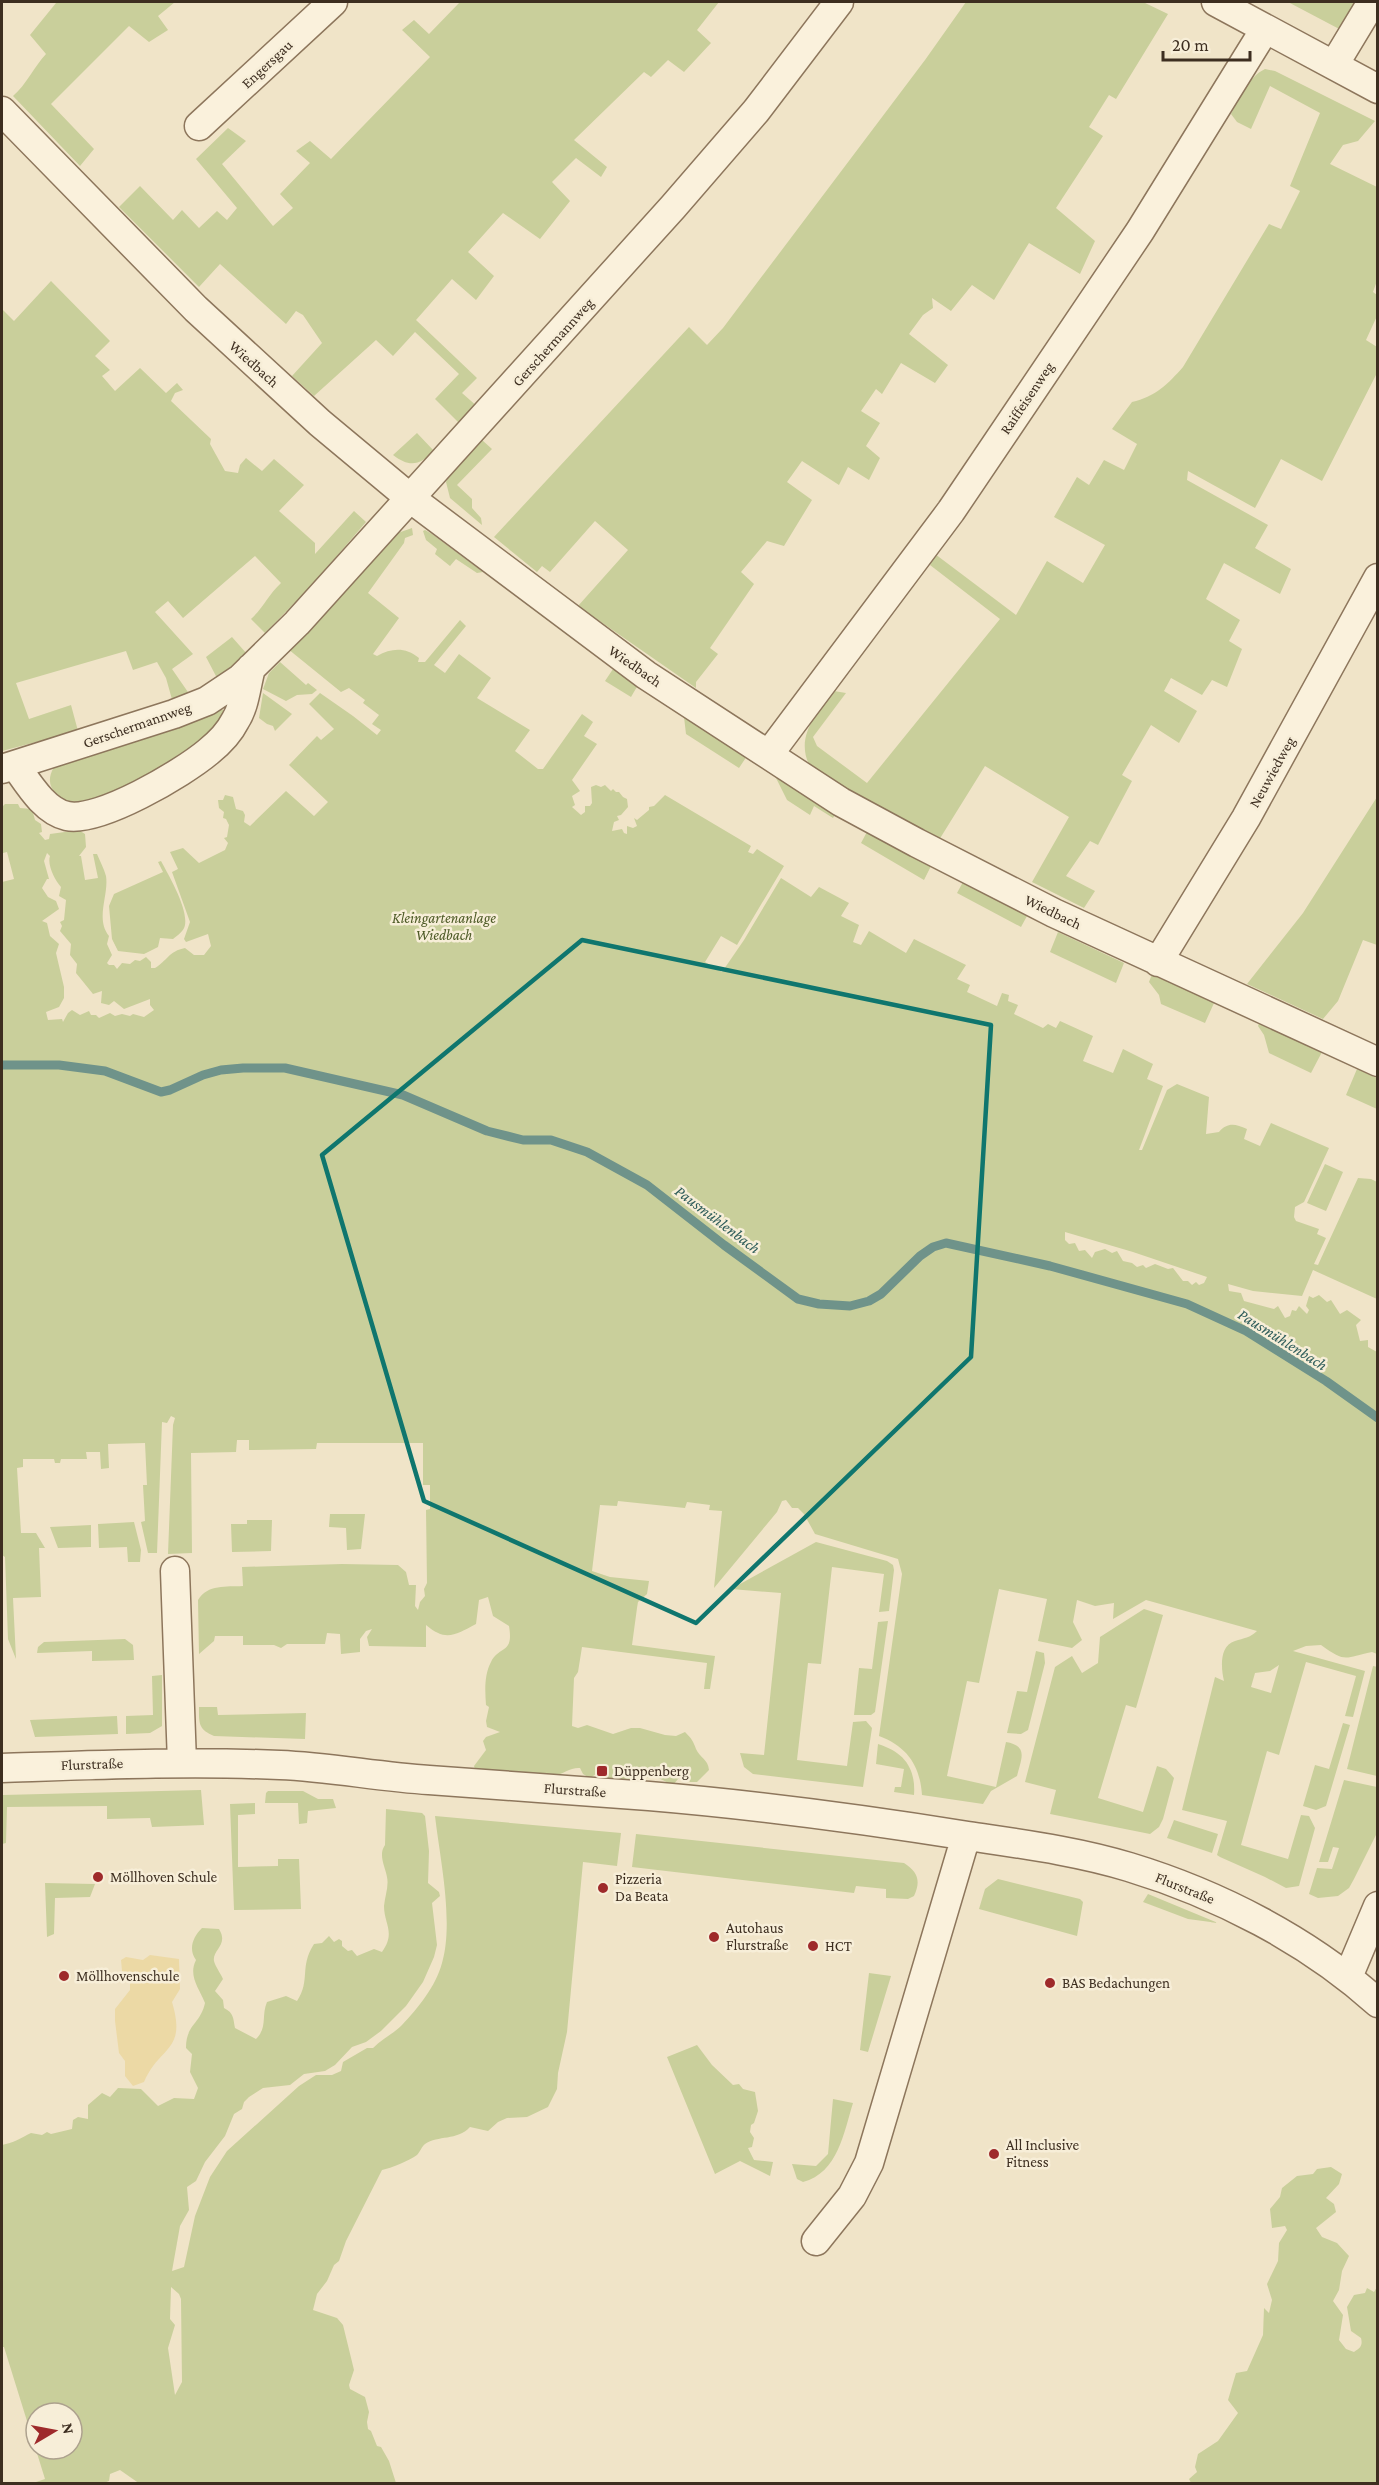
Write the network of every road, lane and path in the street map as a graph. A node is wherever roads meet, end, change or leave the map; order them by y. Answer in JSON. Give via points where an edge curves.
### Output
{"nodes":[{"id":1,"x":333,"y":2,"type":"edge"},
{"id":2,"x":839,"y":2,"type":"edge"},
{"id":3,"x":1216,"y":2,"type":"edge"},
{"id":4,"x":1372,"y":2,"type":"edge"},
{"id":5,"x":1265,"y":29,"type":"junction"},
{"id":6,"x":1334,"y":65,"type":"junction"},
{"id":7,"x":1377,"y":88,"type":"edge"},
{"id":8,"x":2,"y":111,"type":"edge"},
{"id":9,"x":199,"y":126,"type":"dead end"},
{"id":10,"x":410,"y":498,"type":"junction"},
{"id":11,"x":1377,"y":578,"type":"edge"},
{"id":12,"x":251,"y":669,"type":"junction"},
{"id":13,"x":769,"y":754,"type":"junction"},
{"id":14,"x":8,"y":767,"type":"edge"},
{"id":15,"x":1158,"y":962,"type":"junction"},
{"id":16,"x":1377,"y":1062,"type":"edge"},
{"id":17,"x":175,"y":1571,"type":"dead end"},
{"id":18,"x":182,"y":1763,"type":"junction"},
{"id":19,"x":2,"y":1768,"type":"edge"},
{"id":20,"x":966,"y":1836,"type":"junction"},
{"id":21,"x":1377,"y":1906,"type":"edge"},
{"id":22,"x":1348,"y":1977,"type":"junction"},
{"id":23,"x":1377,"y":2003,"type":"edge"},
{"id":24,"x":816,"y":2241,"type":"dead end"}],
"edges":[{"from":1,"to":9,"type":"street","name":"Engersgau"},
{"from":2,"to":10,"type":"street","name":"Gerschermannweg","via":[[756,111]]},
{"from":3,"to":5,"type":"street"},
{"from":4,"to":6,"type":"street"},
{"from":5,"to":6,"type":"street"},
{"from":5,"to":13,"type":"street","name":"Raiffeisenweg","via":[[1140,231],[951,511]]},
{"from":6,"to":7,"type":"street"},
{"from":8,"to":10,"type":"street","name":"Wiedbach","via":[[196,309],[320,423]]},
{"from":10,"to":12,"type":"street","name":"Gerschermannweg"},
{"from":10,"to":13,"type":"street","name":"Wiedbach","via":[[629,663]]},
{"from":11,"to":15,"type":"street","name":"Neuwiedweg","via":[[1246,818]]},
{"from":12,"to":14,"type":"street","name":"Gerschermannweg","via":[[229,688],[192,707]]},
{"from":12,"to":14,"type":"street","name":"Gerschermannweg","via":[[242,707],[223,738],[164,781],[116,805],[84,815],[65,816]]},
{"from":13,"to":15,"type":"street","name":"Wiedbach","via":[[841,802],[916,843]]},
{"from":15,"to":16,"type":"street","name":"Wiedbach"},
{"from":17,"to":18,"type":"street"},
{"from":18,"to":19,"type":"street","name":"Flurstraße"},
{"from":18,"to":20,"type":"street","name":"Flurstraße","via":[[306,1767],[719,1802]]},
{"from":20,"to":22,"type":"street","name":"Flurstraße","via":[[1103,1860],[1177,1884],[1256,1920]]},
{"from":20,"to":24,"type":"street","via":[[869,2163],[852,2196]]},
{"from":21,"to":22,"type":"street"},
{"from":22,"to":23,"type":"street","name":"Flurstraße"}]}
